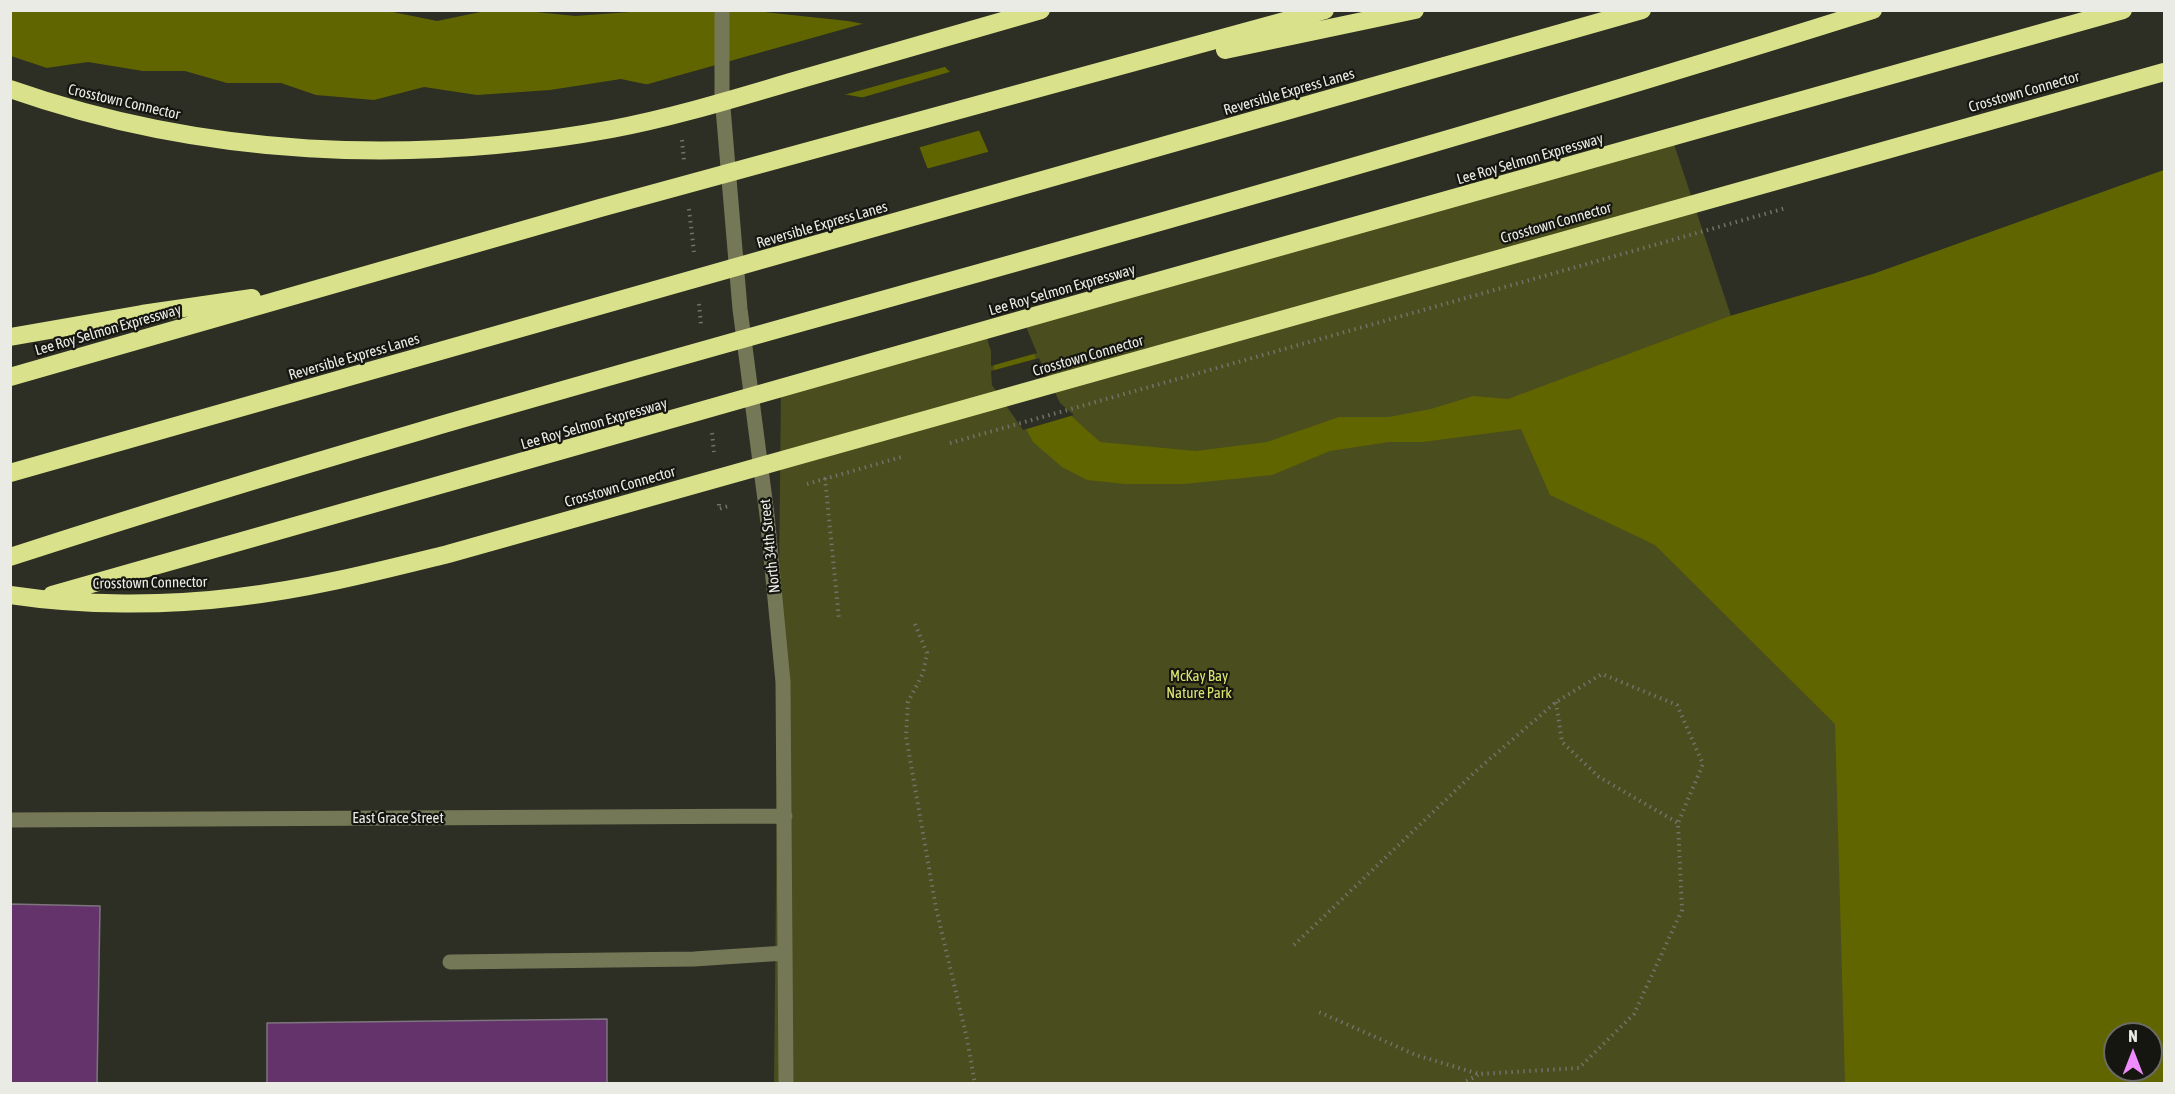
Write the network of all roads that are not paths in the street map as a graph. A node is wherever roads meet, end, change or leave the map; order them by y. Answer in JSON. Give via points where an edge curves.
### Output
{"nodes":[{"id":1,"x":722,"y":10,"type":"edge"},
{"id":2,"x":1041,"y":10,"type":"edge"},
{"id":3,"x":1325,"y":10,"type":"edge"},
{"id":4,"x":1415,"y":10,"type":"edge"},
{"id":5,"x":1642,"y":10,"type":"edge"},
{"id":6,"x":1873,"y":10,"type":"edge"},
{"id":7,"x":2123,"y":10,"type":"edge"},
{"id":8,"x":2164,"y":72,"type":"edge"},
{"id":9,"x":1047,"y":86,"type":"junction"},
{"id":10,"x":10,"y":89,"type":"edge"},
{"id":11,"x":319,"y":289,"type":"junction"},
{"id":12,"x":10,"y":337,"type":"edge"},
{"id":13,"x":10,"y":377,"type":"edge"},
{"id":14,"x":10,"y":473,"type":"edge"},
{"id":15,"x":10,"y":557,"type":"edge"},
{"id":16,"x":10,"y":595,"type":"edge"},
{"id":17,"x":10,"y":607,"type":"edge"},
{"id":18,"x":785,"y":816,"type":"junction"},
{"id":19,"x":10,"y":820,"type":"edge"},
{"id":20,"x":785,"y":953,"type":"junction"},
{"id":21,"x":450,"y":962,"type":"dead end"},
{"id":22,"x":786,"y":1083,"type":"edge"}],
"edges":[{"from":1,"to":18,"type":"street","name":"North 34th Street","via":[[722,96],[740,309],[767,514],[783,682]]},
{"from":2,"to":10,"type":"highway","name":"Crosstown Connector","via":[[679,114],[612,129],[442,149],[387,152],[211,139],[120,121]]},
{"from":3,"to":9,"type":"highway","name":"Lee Roy Selmon Expressway"},
{"from":4,"to":9,"type":"highway"},
{"from":5,"to":14,"type":"highway","name":"Reversible Express Lanes"},
{"from":6,"to":15,"type":"highway","via":[[1679,71],[303,466]]},
{"from":7,"to":17,"type":"highway","name":"Lee Roy Selmon Expressway"},
{"from":8,"to":16,"type":"highway","name":"Crosstown Connector","via":[[448,554],[348,578],[237,598],[77,602]]},
{"from":9,"to":11,"type":"highway","name":"Lee Roy Selmon Expressway"},
{"from":11,"to":12,"type":"highway"},
{"from":11,"to":13,"type":"highway","name":"Lee Roy Selmon Expressway"},
{"from":18,"to":19,"type":"street","name":"East Grace Street"},
{"from":18,"to":20,"type":"street","name":"North 34th Street"},
{"from":20,"to":21,"type":"street","via":[[694,959]]},
{"from":20,"to":22,"type":"street","name":"North 34th Street"}]}
